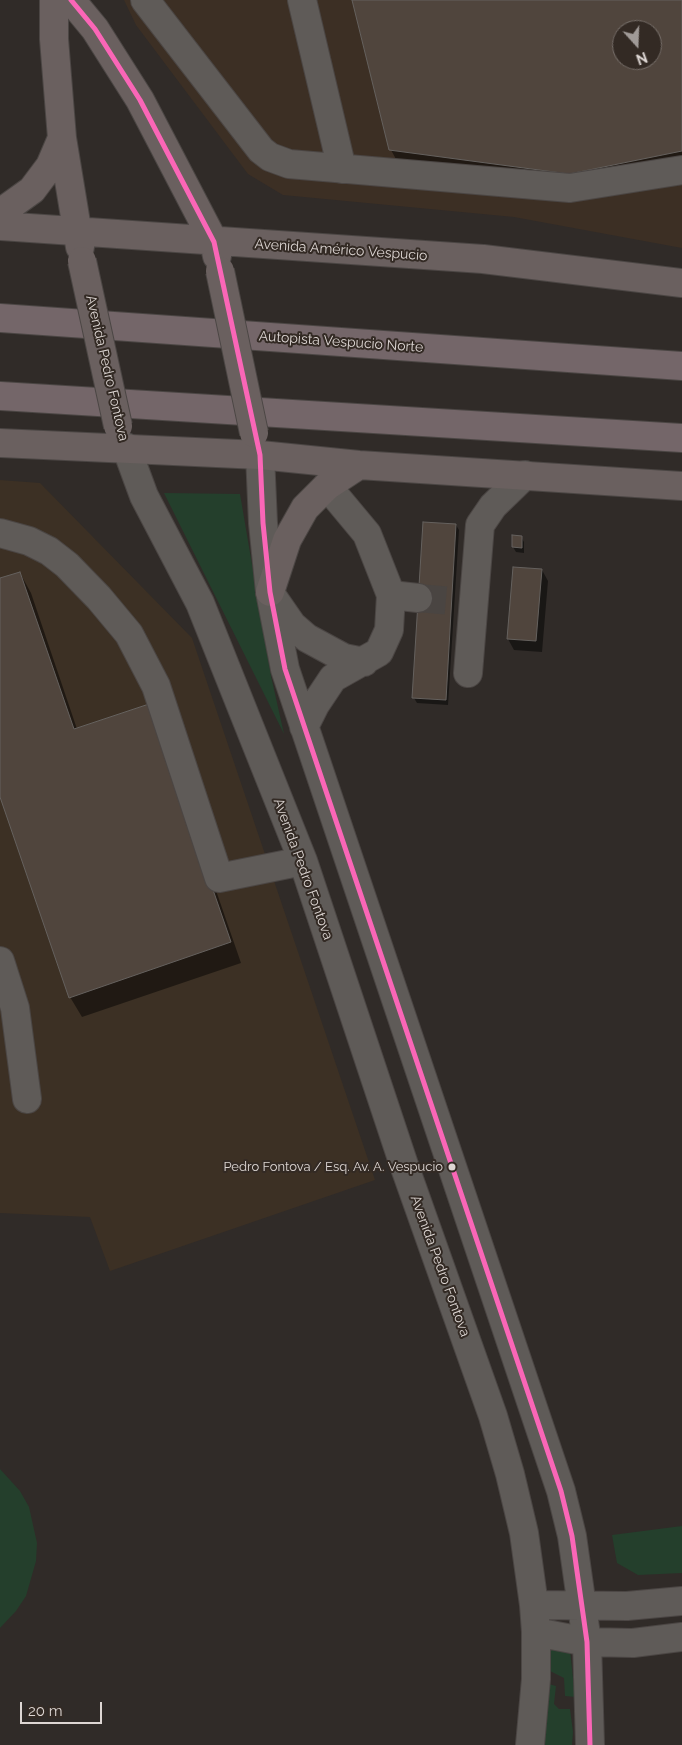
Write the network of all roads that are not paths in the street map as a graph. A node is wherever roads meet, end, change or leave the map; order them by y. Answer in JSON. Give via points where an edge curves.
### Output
{"nodes":[{"id":1,"x":54,"y":0,"type":"edge"},
{"id":2,"x":71,"y":0,"type":"edge"},
{"id":3,"x":146,"y":0,"type":"edge"},
{"id":4,"x":302,"y":0,"type":"edge"},
{"id":5,"x":62,"y":138,"type":"junction"},
{"id":6,"x":342,"y":169,"type":"junction"},
{"id":7,"x":682,"y":170,"type":"edge"},
{"id":8,"x":0,"y":213,"type":"edge"},
{"id":9,"x":0,"y":226,"type":"edge"},
{"id":10,"x":77,"y":230,"type":"junction"},
{"id":11,"x":214,"y":242,"type":"junction"},
{"id":12,"x":682,"y":283,"type":"edge"},
{"id":13,"x":0,"y":318,"type":"edge"},
{"id":14,"x":682,"y":366,"type":"edge"},
{"id":15,"x":0,"y":396,"type":"edge"},
{"id":16,"x":122,"y":436,"type":"junction"},
{"id":17,"x":682,"y":438,"type":"edge"},
{"id":18,"x":0,"y":442,"type":"edge"},
{"id":19,"x":257,"y":444,"type":"junction"},
{"id":20,"x":359,"y":465,"type":"junction"},
{"id":21,"x":525,"y":475,"type":"junction"},
{"id":22,"x":327,"y":486,"type":"junction"},
{"id":23,"x":682,"y":486,"type":"edge"},
{"id":24,"x":0,"y":533,"type":"edge"},
{"id":25,"x":270,"y":592,"type":"junction"},
{"id":26,"x":391,"y":595,"type":"junction"},
{"id":27,"x":418,"y":598,"type":"tunnel mouth"},
{"id":28,"x":364,"y":662,"type":"junction"},
{"id":29,"x":468,"y":673,"type":"dead end"},
{"id":30,"x":304,"y":726,"type":"junction"},
{"id":31,"x":303,"y":861,"type":"junction"},
{"id":32,"x":0,"y":961,"type":"edge"},
{"id":33,"x":27,"y":1099,"type":"dead end"},
{"id":34,"x":682,"y":1601,"type":"edge"},
{"id":35,"x":534,"y":1605,"type":"junction"},
{"id":36,"x":582,"y":1606,"type":"junction"},
{"id":37,"x":536,"y":1632,"type":"junction"},
{"id":38,"x":682,"y":1637,"type":"edge"},
{"id":39,"x":587,"y":1642,"type":"junction"},
{"id":40,"x":530,"y":1745,"type":"edge"},
{"id":41,"x":590,"y":1745,"type":"edge"}],
"edges":[{"from":1,"to":5,"type":"main road","name":"Avenida Pedro Fontova"},
{"from":2,"to":11,"type":"main road","via":[[95,29],[140,100]]},
{"from":3,"to":6,"type":"street","via":[[261,150],[290,164]]},
{"from":4,"to":6,"type":"street"},
{"from":5,"to":8,"type":"main road","via":[[50,166],[32,190]]},
{"from":5,"to":10,"type":"main road","name":"Avenida Pedro Fontova"},
{"from":6,"to":7,"type":"street","via":[[570,188]]},
{"from":9,"to":10,"type":"main road","name":"Avenida Américo Vespucio"},
{"from":10,"to":11,"type":"main road","name":"Avenida Américo Vespucio"},
{"from":10,"to":16,"type":"main road","name":"Avenida Pedro Fontova","bridge":true},
{"from":11,"to":12,"type":"main road","name":"Avenida Américo Vespucio","via":[[483,259]]},
{"from":11,"to":19,"type":"main road","bridge":true},
{"from":13,"to":14,"type":"highway","name":"Autopista Vespucio Norte"},
{"from":15,"to":17,"type":"highway"},
{"from":16,"to":18,"type":"main road"},
{"from":16,"to":19,"type":"main road"},
{"from":16,"to":31,"type":"street","name":"Avenida Pedro Fontova","via":[[144,496],[200,603]]},
{"from":19,"to":20,"type":"main road"},
{"from":19,"to":25,"type":"street"},
{"from":20,"to":21,"type":"main road"},
{"from":20,"to":22,"type":"main road"},
{"from":21,"to":23,"type":"main road"},
{"from":21,"to":29,"type":"street","via":[[493,506],[480,524],[463,602]]},
{"from":22,"to":25,"type":"main road","via":[[304,508],[287,540]]},
{"from":22,"to":26,"type":"street","via":[[367,534]]},
{"from":24,"to":31,"type":"street","via":[[29,541],[67,565],[129,634],[156,686],[219,878]]},
{"from":25,"to":28,"type":"street","via":[[284,614],[308,638],[338,655]]},
{"from":25,"to":30,"type":"street","via":[[285,669]]},
{"from":26,"to":27,"type":"street"},
{"from":26,"to":28,"type":"street","via":[[389,630],[379,652]]},
{"from":28,"to":30,"type":"street","via":[[333,678]]},
{"from":30,"to":36,"type":"street","via":[[561,1491],[572,1536]]},
{"from":31,"to":35,"type":"street","name":"Avenida Pedro Fontova","via":[[404,1165],[493,1416],[524,1533]]},
{"from":32,"to":33,"type":"street","via":[[15,1008]]},
{"from":34,"to":36,"type":"street"},
{"from":35,"to":36,"type":"street"},
{"from":35,"to":37,"type":"street","name":"Avenida Pedro Fontova"},
{"from":36,"to":39,"type":"street"},
{"from":37,"to":39,"type":"street"},
{"from":37,"to":40,"type":"street","name":"Avenida Pedro Fontova"},
{"from":38,"to":39,"type":"street","via":[[633,1643]]},
{"from":39,"to":41,"type":"street"}]}
